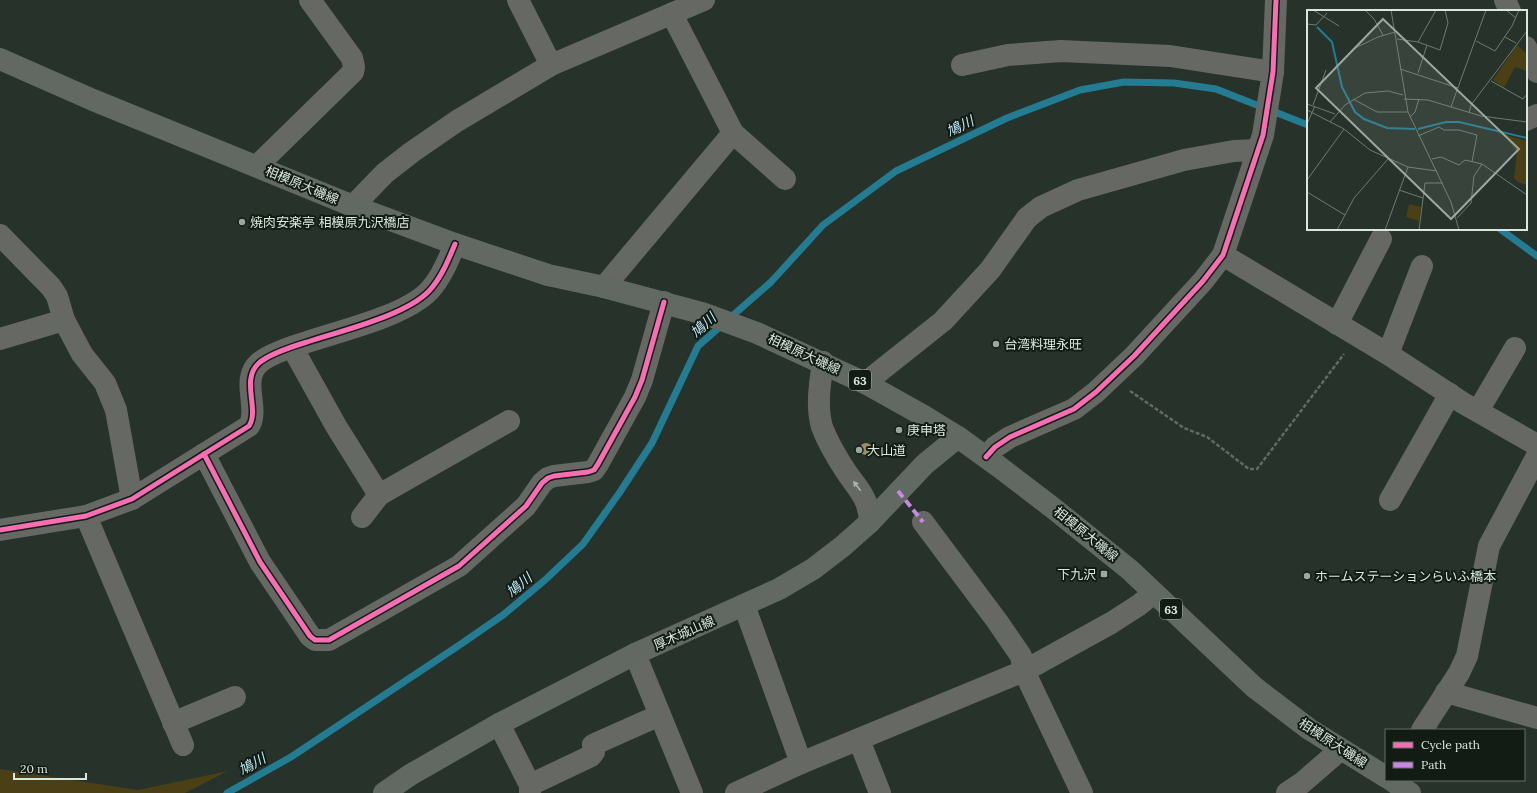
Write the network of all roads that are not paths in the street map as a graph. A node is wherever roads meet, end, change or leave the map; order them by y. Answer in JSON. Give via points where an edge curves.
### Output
{"nodes":[{"id":1,"x":310,"y":0,"type":"edge"},
{"id":2,"x":518,"y":0,"type":"edge"},
{"id":3,"x":704,"y":0,"type":"edge"},
{"id":4,"x":1276,"y":0,"type":"edge"},
{"id":5,"x":1505,"y":0,"type":"edge"},
{"id":6,"x":1510,"y":10,"type":"edge"},
{"id":7,"x":673,"y":13,"type":"junction"},
{"id":8,"x":1527,"y":49,"type":"edge"},
{"id":9,"x":0,"y":58,"type":"edge"},
{"id":10,"x":962,"y":65,"type":"dead end"},
{"id":11,"x":551,"y":66,"type":"junction"},
{"id":12,"x":1537,"y":72,"type":"edge"},
{"id":13,"x":1272,"y":82,"type":"junction"},
{"id":14,"x":1537,"y":115,"type":"edge"},
{"id":15,"x":1527,"y":120,"type":"edge"},
{"id":16,"x":732,"y":133,"type":"junction"},
{"id":17,"x":1260,"y":143,"type":"junction"},
{"id":18,"x":257,"y":166,"type":"junction"},
{"id":19,"x":785,"y":179,"type":"dead end"},
{"id":20,"x":353,"y":206,"type":"junction"},
{"id":21,"x":0,"y":235,"type":"edge"},
{"id":22,"x":1381,"y":239,"type":"dead end"},
{"id":23,"x":455,"y":244,"type":"junction"},
{"id":24,"x":1222,"y":254,"type":"junction"},
{"id":25,"x":1422,"y":266,"type":"dead end"},
{"id":26,"x":604,"y":287,"type":"junction"},
{"id":27,"x":664,"y":302,"type":"junction"},
{"id":28,"x":64,"y":320,"type":"junction"},
{"id":29,"x":1337,"y":324,"type":"junction"},
{"id":30,"x":0,"y":339,"type":"edge"},
{"id":31,"x":292,"y":347,"type":"junction"},
{"id":32,"x":1515,"y":348,"type":"dead end"},
{"id":33,"x":1388,"y":354,"type":"junction"},
{"id":34,"x":822,"y":362,"type":"junction"},
{"id":35,"x":865,"y":383,"type":"junction"},
{"id":36,"x":1450,"y":394,"type":"junction"},
{"id":37,"x":1478,"y":411,"type":"junction"},
{"id":38,"x":509,"y":421,"type":"dead end"},
{"id":39,"x":958,"y":437,"type":"junction"},
{"id":40,"x":1537,"y":445,"type":"edge"},
{"id":41,"x":204,"y":454,"type":"junction"},
{"id":42,"x":1537,"y":456,"type":"edge"},
{"id":43,"x":986,"y":457,"type":"junction"},
{"id":44,"x":379,"y":495,"type":"junction"},
{"id":45,"x":132,"y":499,"type":"junction"},
{"id":46,"x":1390,"y":500,"type":"dead end"},
{"id":47,"x":86,"y":516,"type":"junction"},
{"id":48,"x":362,"y":517,"type":"dead end"},
{"id":49,"x":870,"y":522,"type":"junction"},
{"id":50,"x":923,"y":522,"type":"dead end"},
{"id":51,"x":0,"y":530,"type":"edge"},
{"id":52,"x":1154,"y":593,"type":"junction"},
{"id":53,"x":744,"y":605,"type":"junction"},
{"id":54,"x":635,"y":654,"type":"junction"},
{"id":55,"x":1024,"y":671,"type":"junction"},
{"id":56,"x":1446,"y":692,"type":"junction"},
{"id":57,"x":235,"y":697,"type":"dead end"},
{"id":58,"x":660,"y":715,"type":"junction"},
{"id":59,"x":1537,"y":718,"type":"edge"},
{"id":60,"x":173,"y":723,"type":"junction"},
{"id":61,"x":498,"y":724,"type":"junction"},
{"id":62,"x":1423,"y":729,"type":"edge"},
{"id":63,"x":859,"y":740,"type":"junction"},
{"id":64,"x":183,"y":746,"type":"dead end"},
{"id":65,"x":1340,"y":750,"type":"junction"},
{"id":66,"x":801,"y":764,"type":"junction"},
{"id":67,"x":1385,"y":776,"type":"edge"},
{"id":68,"x":1392,"y":781,"type":"edge"},
{"id":69,"x":530,"y":789,"type":"edge"},
{"id":70,"x":741,"y":792,"type":"edge"},
{"id":71,"x":384,"y":793,"type":"edge"},
{"id":72,"x":692,"y":793,"type":"edge"},
{"id":73,"x":880,"y":793,"type":"edge"},
{"id":74,"x":1082,"y":793,"type":"edge"},
{"id":75,"x":1287,"y":793,"type":"edge"},
{"id":76,"x":1410,"y":793,"type":"edge"}],
"edges":[{"from":1,"to":18,"type":"street","via":[[352,58],[353,72]]},
{"from":2,"to":11,"type":"street"},
{"from":3,"to":7,"type":"street"},
{"from":4,"to":13,"type":"street"},
{"from":5,"to":6,"type":"street"},
{"from":7,"to":11,"type":"street"},
{"from":7,"to":16,"type":"street"},
{"from":8,"to":12,"type":"street"},
{"from":9,"to":18,"type":"main road","name":"相模原大磯線","number":"63","via":[[93,100]]},
{"from":10,"to":13,"type":"street","via":[[1008,55],[1061,51],[1170,56]]},
{"from":11,"to":20,"type":"street","via":[[457,121],[412,152],[385,173]]},
{"from":13,"to":17,"type":"street"},
{"from":14,"to":15,"type":"street"},
{"from":16,"to":19,"type":"street"},
{"from":16,"to":26,"type":"street"},
{"from":17,"to":24,"type":"street"},
{"from":17,"to":35,"type":"street","via":[[1234,151],[1184,160],[1078,190],[1040,207],[1027,218],[990,270],[943,321]]},
{"from":18,"to":20,"type":"main road","name":"相模原大磯線","number":"63"},
{"from":20,"to":23,"type":"main road","name":"相模原大磯線","number":"63"},
{"from":21,"to":28,"type":"street","via":[[52,287]]},
{"from":22,"to":29,"type":"street"},
{"from":23,"to":26,"type":"main road","name":"相模原大磯線","number":"63","via":[[548,275]]},
{"from":23,"to":31,"type":"street","via":[[436,282],[428,292],[410,305],[392,314]]},
{"from":24,"to":29,"type":"street"},
{"from":24,"to":43,"type":"street","via":[[1204,281],[1112,379],[1074,409],[1010,437]]},
{"from":25,"to":33,"type":"street"},
{"from":26,"to":27,"type":"main road","name":"相模原大磯線","number":"63"},
{"from":27,"to":34,"type":"main road","name":"相模原大磯線","number":"63","via":[[757,333]]},
{"from":27,"to":41,"type":"street","via":[[635,398],[594,470],[548,478],[526,506],[459,566],[329,640],[315,640],[310,636],[260,562]]},
{"from":28,"to":30,"type":"street"},
{"from":28,"to":45,"type":"street","via":[[82,354],[105,383],[116,410]]},
{"from":29,"to":33,"type":"street"},
{"from":31,"to":41,"type":"street","via":[[263,360],[255,367],[251,380],[252,416],[249,426]]},
{"from":31,"to":44,"type":"street","via":[[336,426]]},
{"from":32,"to":37,"type":"street"},
{"from":33,"to":36,"type":"street"},
{"from":34,"to":35,"type":"main road","name":"相模原大磯線","number":"63"},
{"from":49,"to":34,"type":"street","one_way":true,"via":[[865,498],[835,454],[822,426],[819,403]]},
{"from":35,"to":39,"type":"main road","name":"相模原大磯線","number":"63"},
{"from":36,"to":37,"type":"street"},
{"from":36,"to":46,"type":"street"},
{"from":37,"to":40,"type":"street"},
{"from":38,"to":44,"type":"street"},
{"from":39,"to":43,"type":"main road","name":"相模原大磯線","number":"63"},
{"from":39,"to":49,"type":"main road","name":"厚木城山線","via":[[925,464]]},
{"from":41,"to":45,"type":"street"},
{"from":42,"to":56,"type":"street","via":[[1489,546],[1467,656]]},
{"from":43,"to":52,"type":"main road","name":"相模原大磯線","number":"63","via":[[1106,550]]},
{"from":44,"to":48,"type":"street"},
{"from":45,"to":47,"type":"street"},
{"from":47,"to":51,"type":"street"},
{"from":47,"to":60,"type":"street"},
{"from":49,"to":53,"type":"main road","name":"厚木城山線","via":[[813,569]]},
{"from":50,"to":55,"type":"street","via":[[1021,656]]},
{"from":52,"to":55,"type":"street","via":[[1111,623]]},
{"from":52,"to":65,"type":"main road","name":"相模原大磯線","number":"63","via":[[1254,687]]},
{"from":53,"to":54,"type":"main road","name":"厚木城山線"},
{"from":53,"to":66,"type":"street"},
{"from":54,"to":58,"type":"street"},
{"from":54,"to":61,"type":"main road","name":"厚木城山線"},
{"from":55,"to":63,"type":"street"},
{"from":55,"to":74,"type":"street"},
{"from":56,"to":59,"type":"street"},
{"from":56,"to":62,"type":"street"},
{"from":57,"to":60,"type":"street"},
{"from":58,"to":69,"type":"street","via":[[593,745],[594,752],[590,756]]},
{"from":58,"to":72,"type":"street"},
{"from":60,"to":64,"type":"street"},
{"from":61,"to":69,"type":"street"},
{"from":61,"to":71,"type":"main road","name":"厚木城山線"},
{"from":63,"to":66,"type":"street"},
{"from":63,"to":73,"type":"street"},
{"from":65,"to":67,"type":"main road","name":"相模原大磯線","number":"63"},
{"from":65,"to":75,"type":"street"},
{"from":66,"to":70,"type":"street"},
{"from":68,"to":76,"type":"main road"}]}
